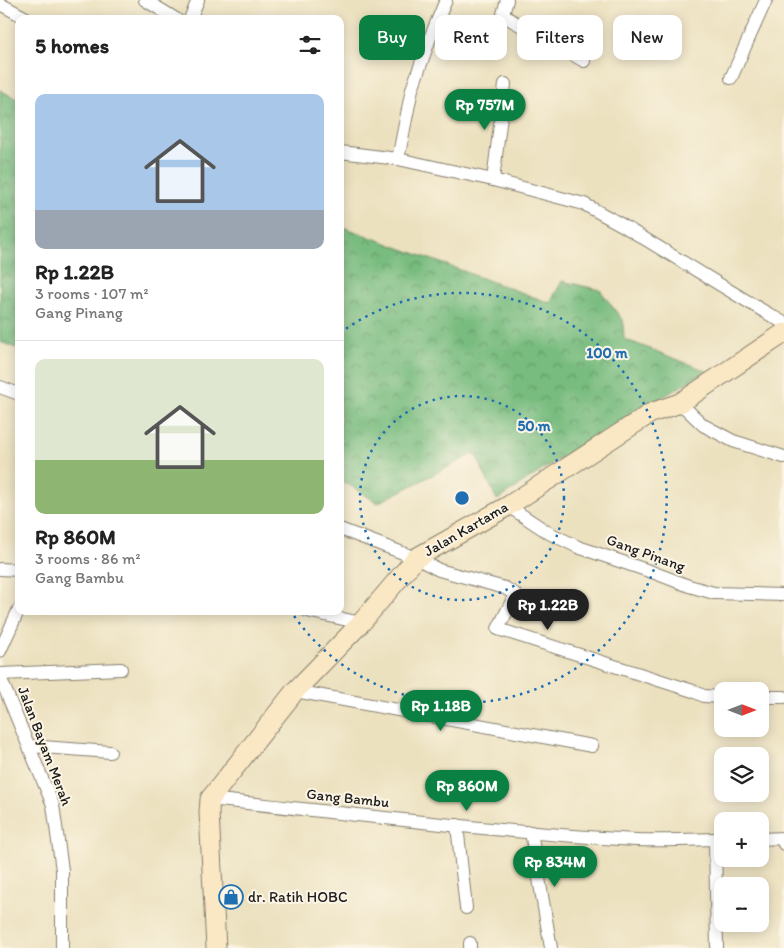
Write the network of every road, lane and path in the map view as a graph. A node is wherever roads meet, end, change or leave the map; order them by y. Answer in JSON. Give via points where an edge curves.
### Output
{"nodes":[{"id":1,"x":144,"y":0,"type":"edge"},
{"id":2,"x":198,"y":0,"type":"edge"},
{"id":3,"x":446,"y":0,"type":"edge"},
{"id":4,"x":507,"y":0,"type":"edge"},
{"id":5,"x":766,"y":0,"type":"edge"},
{"id":6,"x":0,"y":4,"type":"edge"},
{"id":7,"x":21,"y":15,"type":"edge"},
{"id":8,"x":169,"y":15,"type":"edge"},
{"id":9,"x":192,"y":15,"type":"edge"},
{"id":10,"x":584,"y":61,"type":"dead end"},
{"id":11,"x":731,"y":78,"type":"dead end"},
{"id":12,"x":505,"y":84,"type":"dead end"},
{"id":13,"x":344,"y":152,"type":"edge"},
{"id":14,"x":398,"y":159,"type":"junction"},
{"id":15,"x":493,"y":180,"type":"junction"},
{"id":16,"x":784,"y":323,"type":"edge"},
{"id":17,"x":784,"y":333,"type":"edge"},
{"id":18,"x":0,"y":387,"type":"edge"},
{"id":19,"x":15,"y":393,"type":"edge"},
{"id":20,"x":680,"y":403,"type":"junction"},
{"id":21,"x":784,"y":457,"type":"edge"},
{"id":22,"x":508,"y":506,"type":"junction"},
{"id":23,"x":344,"y":531,"type":"edge"},
{"id":24,"x":416,"y":558,"type":"junction"},
{"id":25,"x":0,"y":569,"type":"edge"},
{"id":26,"x":15,"y":570,"type":"edge"},
{"id":27,"x":784,"y":595,"type":"edge"},
{"id":28,"x":17,"y":615,"type":"edge"},
{"id":29,"x":323,"y":615,"type":"edge"},
{"id":30,"x":361,"y":624,"type":"junction"},
{"id":31,"x":0,"y":650,"type":"edge"},
{"id":32,"x":121,"y":669,"type":"dead end"},
{"id":33,"x":0,"y":675,"type":"edge"},
{"id":34,"x":295,"y":691,"type":"junction"},
{"id":35,"x":784,"y":696,"type":"edge"},
{"id":36,"x":714,"y":697,"type":"edge"},
{"id":37,"x":769,"y":697,"type":"edge"},
{"id":38,"x":30,"y":746,"type":"junction"},
{"id":39,"x":592,"y":746,"type":"dead end"},
{"id":40,"x":110,"y":752,"type":"dead end"},
{"id":41,"x":210,"y":799,"type":"junction"},
{"id":42,"x":457,"y":825,"type":"junction"},
{"id":43,"x":532,"y":832,"type":"junction"},
{"id":44,"x":784,"y":838,"type":"edge"},
{"id":45,"x":714,"y":839,"type":"edge"},
{"id":46,"x":769,"y":839,"type":"edge"},
{"id":47,"x":784,"y":844,"type":"edge"},
{"id":48,"x":718,"y":867,"type":"edge"},
{"id":49,"x":466,"y":908,"type":"dead end"},
{"id":50,"x":62,"y":948,"type":"edge"},
{"id":51,"x":216,"y":948,"type":"edge"},
{"id":52,"x":551,"y":948,"type":"edge"},
{"id":53,"x":717,"y":948,"type":"edge"}],
"edges":[{"from":1,"to":8,"type":"street"},
{"from":2,"to":9,"type":"street"},
{"from":3,"to":14,"type":"street","via":[[412,89]]},
{"from":4,"to":10,"type":"street","via":[[503,14]]},
{"from":5,"to":11,"type":"street"},
{"from":6,"to":7,"type":"street"},
{"from":12,"to":15,"type":"street"},
{"from":13,"to":14,"type":"street"},
{"from":14,"to":15,"type":"street"},
{"from":15,"to":16,"type":"street","via":[[584,204]]},
{"from":17,"to":20,"type":"main road","name":"Jalan Kartama"},
{"from":18,"to":19,"type":"street"},
{"from":20,"to":21,"type":"street","via":[[703,425],[733,441]]},
{"from":20,"to":22,"type":"main road","name":"Jalan Kartama","via":[[651,413]]},
{"from":22,"to":24,"type":"main road","name":"Jalan Kartama"},
{"from":22,"to":27,"type":"street","name":"Gang Pinang","via":[[549,533],[578,547],[689,586],[714,594]]},
{"from":23,"to":24,"type":"street"},
{"from":24,"to":30,"type":"main road","name":"Jalan Kartama"},
{"from":24,"to":36,"type":"street","via":[[439,570],[505,588],[515,594],[498,629]]},
{"from":25,"to":26,"type":"street"},
{"from":28,"to":31,"type":"street"},
{"from":29,"to":30,"type":"street"},
{"from":30,"to":34,"type":"main road","name":"Jalan Kartama"},
{"from":32,"to":33,"type":"street"},
{"from":33,"to":38,"type":"street","name":"Jalan Bayam Merah"},
{"from":34,"to":39,"type":"street"},
{"from":34,"to":41,"type":"main road","name":"Jalan Kartama"},
{"from":35,"to":37,"type":"street"},
{"from":38,"to":40,"type":"street"},
{"from":38,"to":50,"type":"street","name":"Jalan Bayam Merah","via":[[53,805],[62,870]]},
{"from":41,"to":42,"type":"street","name":"Gang Bambu"},
{"from":41,"to":51,"type":"main road"},
{"from":42,"to":43,"type":"street","name":"Gang Bambu"},
{"from":42,"to":49,"type":"street"},
{"from":43,"to":45,"type":"street","name":"Gang Bambu","via":[[637,840]]},
{"from":43,"to":52,"type":"street"},
{"from":44,"to":46,"type":"street"},
{"from":44,"to":47,"type":"street"},
{"from":48,"to":53,"type":"street"}]}
